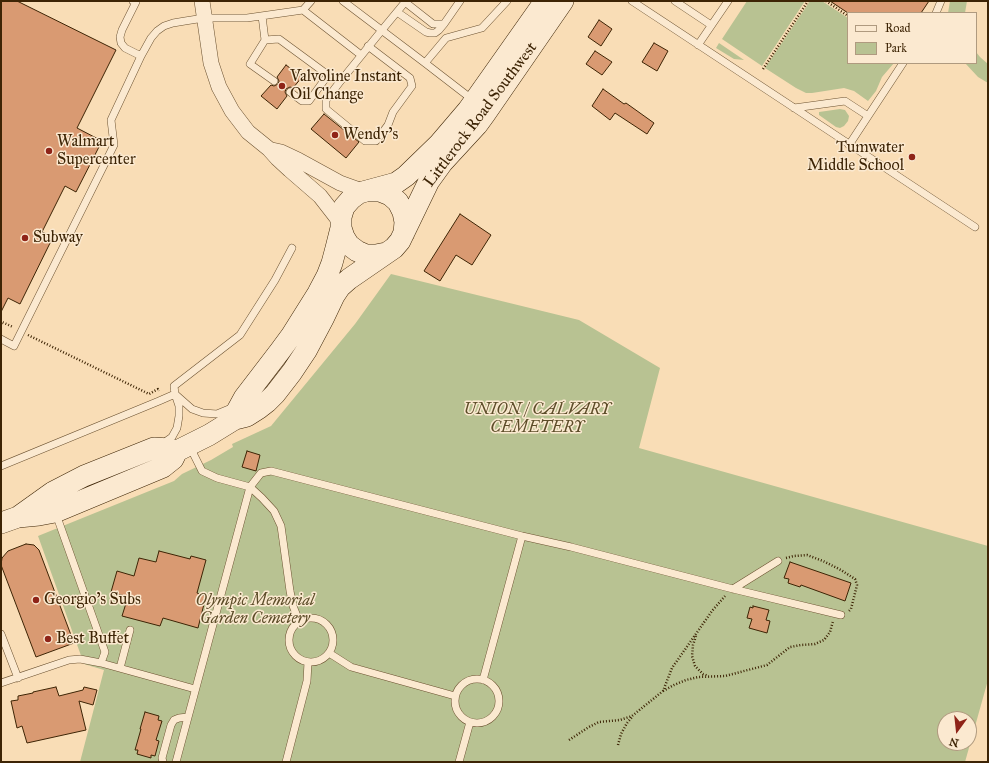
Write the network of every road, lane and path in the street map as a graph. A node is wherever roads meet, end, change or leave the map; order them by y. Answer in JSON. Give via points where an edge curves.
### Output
{"nodes":[{"id":1,"x":133,"y":1,"type":"edge"},
{"id":2,"x":202,"y":1,"type":"edge"},
{"id":3,"x":311,"y":1,"type":"edge"},
{"id":4,"x":343,"y":1,"type":"edge"},
{"id":5,"x":405,"y":1,"type":"edge"},
{"id":6,"x":460,"y":1,"type":"edge"},
{"id":7,"x":507,"y":1,"type":"edge"},
{"id":8,"x":545,"y":1,"type":"edge"},
{"id":9,"x":563,"y":1,"type":"edge"},
{"id":10,"x":632,"y":1,"type":"edge"},
{"id":11,"x":674,"y":1,"type":"edge"},
{"id":12,"x":728,"y":1,"type":"edge"},
{"id":13,"x":808,"y":1,"type":"edge"},
{"id":14,"x":826,"y":1,"type":"edge"},
{"id":15,"x":941,"y":1,"type":"edge"},
{"id":16,"x":303,"y":10,"type":"junction"},
{"id":17,"x":397,"y":12,"type":"junction"},
{"id":18,"x":936,"y":12,"type":"edge"},
{"id":19,"x":847,"y":15,"type":"edge"},
{"id":20,"x":262,"y":16,"type":"junction"},
{"id":21,"x":204,"y":18,"type":"junction"},
{"id":22,"x":444,"y":24,"type":"junction"},
{"id":23,"x":711,"y":25,"type":"junction"},
{"id":24,"x":382,"y":30,"type":"junction"},
{"id":25,"x":265,"y":40,"type":"junction"},
{"id":26,"x":698,"y":45,"type":"junction"},
{"id":27,"x":368,"y":46,"type":"junction"},
{"id":28,"x":361,"y":55,"type":"junction"},
{"id":29,"x":141,"y":56,"type":"junction"},
{"id":30,"x":425,"y":63,"type":"junction"},
{"id":31,"x":902,"y":64,"type":"edge"},
{"id":32,"x":763,"y":69,"type":"dead end"},
{"id":33,"x":328,"y":75,"type":"junction"},
{"id":34,"x":274,"y":81,"type":"dead end"},
{"id":35,"x":339,"y":83,"type":"junction"},
{"id":36,"x":290,"y":92,"type":"dead end"},
{"id":37,"x":474,"y":102,"type":"junction"},
{"id":38,"x":794,"y":108,"type":"junction"},
{"id":39,"x":868,"y":116,"type":"junction"},
{"id":40,"x":850,"y":145,"type":"junction"},
{"id":41,"x":269,"y":149,"type":"junction"},
{"id":42,"x":367,"y":191,"type":"junction"},
{"id":43,"x":341,"y":226,"type":"junction"},
{"id":44,"x":975,"y":227,"type":"dead end"},
{"id":45,"x":404,"y":233,"type":"junction"},
{"id":46,"x":292,"y":248,"type":"dead end"},
{"id":47,"x":386,"y":253,"type":"junction"},
{"id":48,"x":1,"y":324,"type":"edge"},
{"id":49,"x":21,"y":331,"type":"junction"},
{"id":50,"x":1,"y":339,"type":"edge"},
{"id":51,"x":175,"y":394,"type":"junction"},
{"id":52,"x":244,"y":398,"type":"junction"},
{"id":53,"x":164,"y":399,"type":"junction"},
{"id":54,"x":235,"y":419,"type":"junction"},
{"id":55,"x":154,"y":448,"type":"junction"},
{"id":56,"x":183,"y":448,"type":"junction"},
{"id":57,"x":1,"y":466,"type":"edge"},
{"id":58,"x":250,"y":487,"type":"junction"},
{"id":59,"x":55,"y":512,"type":"junction"},
{"id":60,"x":9,"y":520,"type":"edge"},
{"id":61,"x":522,"y":536,"type":"junction"},
{"id":62,"x":778,"y":561,"type":"joint"},
{"id":63,"x":733,"y":589,"type":"junction"},
{"id":64,"x":838,"y":614,"type":"junction"},
{"id":65,"x":299,"y":621,"type":"junction"},
{"id":66,"x":130,"y":630,"type":"dead end"},
{"id":67,"x":698,"y":632,"type":"junction"},
{"id":68,"x":1,"y":634,"type":"edge"},
{"id":69,"x":329,"y":653,"type":"junction"},
{"id":70,"x":308,"y":662,"type":"junction"},
{"id":71,"x":101,"y":663,"type":"junction"},
{"id":72,"x":120,"y":668,"type":"junction"},
{"id":73,"x":710,"y":677,"type":"junction"},
{"id":74,"x":18,"y":678,"type":"junction"},
{"id":75,"x":483,"y":680,"type":"junction"},
{"id":76,"x":1,"y":683,"type":"edge"},
{"id":77,"x":195,"y":688,"type":"junction"},
{"id":78,"x":663,"y":691,"type":"junction"},
{"id":79,"x":455,"y":696,"type":"junction"},
{"id":80,"x":188,"y":716,"type":"junction"},
{"id":81,"x":632,"y":716,"type":"junction"},
{"id":82,"x":470,"y":722,"type":"junction"},
{"id":83,"x":569,"y":740,"type":"dead end"},
{"id":84,"x":618,"y":745,"type":"dead end"},
{"id":85,"x":163,"y":762,"type":"edge"},
{"id":86,"x":176,"y":762,"type":"edge"},
{"id":87,"x":286,"y":762,"type":"edge"},
{"id":88,"x":459,"y":762,"type":"edge"}],
"edges":[{"from":1,"to":29,"type":"lane","via":[[136,2],[120,37],[125,48]]},
{"from":2,"to":21,"type":"street"},
{"from":3,"to":16,"type":"lane"},
{"from":4,"to":24,"type":"lane"},
{"from":5,"to":17,"type":"lane"},
{"from":5,"to":22,"type":"lane","via":[[433,24]]},
{"from":6,"to":22,"type":"lane"},
{"from":7,"to":30,"type":"lane","via":[[482,28],[446,38]]},
{"from":8,"to":37,"type":"main road","name":"Littlerock Road Southwest"},
{"from":9,"to":45,"type":"main road","name":"Littlerock Road Southwest","via":[[477,125],[429,181]]},
{"from":10,"to":26,"type":"lane"},
{"from":11,"to":23,"type":"lane"},
{"from":12,"to":23,"type":"lane"},
{"from":13,"to":32,"type":"path"},
{"from":14,"to":19,"type":"path"},
{"from":15,"to":18,"type":"lane"},
{"from":16,"to":20,"type":"lane"},
{"from":16,"to":28,"type":"lane"},
{"from":17,"to":22,"type":"lane","via":[[426,32],[434,33]]},
{"from":17,"to":24,"type":"lane"},
{"from":20,"to":21,"type":"lane"},
{"from":20,"to":25,"type":"lane"},
{"from":21,"to":29,"type":"lane","via":[[164,26],[151,38]]},
{"from":21,"to":41,"type":"street","via":[[211,63],[219,87],[232,111],[248,132]]},
{"from":23,"to":26,"type":"lane"},
{"from":24,"to":27,"type":"lane"},
{"from":24,"to":30,"type":"lane"},
{"from":25,"to":33,"type":"lane","via":[[279,39]]},
{"from":25,"to":34,"type":"lane","via":[[250,64]]},
{"from":26,"to":38,"type":"lane"},
{"from":27,"to":28,"type":"lane"},
{"from":27,"to":35,"type":"lane","via":[[410,78],[412,86],[376,141],[365,141],[326,109],[326,100]]},
{"from":28,"to":35,"type":"lane"},
{"from":29,"to":49,"type":"lane","via":[[111,120],[114,145]]},
{"from":30,"to":37,"type":"lane"},
{"from":31,"to":39,"type":"lane"},
{"from":33,"to":35,"type":"lane"},
{"from":33,"to":36,"type":"lane","via":[[309,101],[302,101]]},
{"from":37,"to":42,"type":"main road","name":"Littlerock Road Southwest","via":[[455,127],[406,176],[396,183]]},
{"from":38,"to":39,"type":"lane","via":[[845,101]]},
{"from":38,"to":40,"type":"lane"},
{"from":39,"to":40,"type":"lane"},
{"from":40,"to":44,"type":"lane"},
{"from":41,"to":42,"type":"street","via":[[281,152],[340,183]]},
{"from":41,"to":43,"type":"street","via":[[320,196]]},
{"from":42,"to":43,"type":"main road","name":"Littlerock Road Southwest","via":[[351,199],[344,208]]},
{"from":42,"to":45,"type":"main road","via":[[380,191],[398,202],[404,212]]},
{"from":43,"to":47,"type":"main road","via":[[349,245],[357,251],[366,255]]},
{"from":43,"to":52,"type":"main road","name":"Littlerock Road Southwest","via":[[332,263],[318,293],[280,351]]},
{"from":45,"to":47,"type":"main road","name":"Littlerock Road Southwest","via":[[394,248]]},
{"from":46,"to":51,"type":"lane","via":[[240,335],[174,386]]},
{"from":47,"to":54,"type":"main road","name":"Littlerock Road Southwest","via":[[340,287],[306,351],[275,394],[247,416]]},
{"from":48,"to":49,"type":"path","via":[[2,322]]},
{"from":49,"to":50,"type":"lane","via":[[14,346]]},
{"from":49,"to":53,"type":"path","via":[[148,394],[158,389]]},
{"from":51,"to":52,"type":"lane","via":[[192,409],[217,414]]},
{"from":51,"to":53,"type":"lane"},
{"from":51,"to":55,"type":"lane","via":[[179,416],[177,428],[172,437]]},
{"from":52,"to":54,"type":"main road","name":"Littlerock Road Southwest"},
{"from":53,"to":57,"type":"lane"},
{"from":54,"to":56,"type":"main road","name":"Littlerock Road Southwest"},
{"from":55,"to":56,"type":"main road","name":"Littlerock Road Southwest"},
{"from":55,"to":60,"type":"main road","name":"Littlerock Road Southwest","via":[[84,476]]},
{"from":56,"to":58,"type":"lane","via":[[202,471]]},
{"from":56,"to":59,"type":"main road","name":"Littlerock Road Southwest","via":[[163,467]]},
{"from":58,"to":61,"type":"lane","via":[[261,473],[271,471]]},
{"from":58,"to":65,"type":"lane","via":[[274,511],[281,526],[290,591]]},
{"from":58,"to":77,"type":"lane"},
{"from":59,"to":60,"type":"main road","name":"Littlerock Road Southwest"},
{"from":59,"to":71,"type":"lane","via":[[105,652]]},
{"from":61,"to":63,"type":"lane"},
{"from":61,"to":75,"type":"lane"},
{"from":62,"to":63,"type":"lane"},
{"from":62,"to":64,"type":"path","via":[[807,555],[842,570],[855,579],[857,585],[851,609],[846,614]]},
{"from":63,"to":64,"type":"lane"},
{"from":63,"to":67,"type":"path","via":[[712,611]]},
{"from":64,"to":73,"type":"path","via":[[824,640],[815,644],[790,647],[767,665],[725,676]]},
{"from":65,"to":69,"type":"lane","via":[[319,619],[330,628],[334,640]]},
{"from":65,"to":70,"type":"lane","via":[[292,629],[289,645],[298,658]]},
{"from":66,"to":72,"type":"lane"},
{"from":67,"to":73,"type":"path","via":[[692,656],[695,666]]},
{"from":67,"to":78,"type":"path","via":[[672,668]]},
{"from":68,"to":74,"type":"lane"},
{"from":69,"to":70,"type":"lane","via":[[320,661]]},
{"from":69,"to":79,"type":"lane","via":[[351,666]]},
{"from":70,"to":87,"type":"lane","via":[[308,681]]},
{"from":71,"to":72,"type":"lane"},
{"from":71,"to":74,"type":"lane","via":[[80,659],[69,660]]},
{"from":72,"to":77,"type":"lane"},
{"from":73,"to":78,"type":"path","via":[[686,680]]},
{"from":74,"to":76,"type":"lane"},
{"from":75,"to":79,"type":"lane","via":[[468,681],[459,688]]},
{"from":75,"to":82,"type":"lane","via":[[496,690],[497,709],[494,716],[484,722]]},
{"from":77,"to":80,"type":"lane"},
{"from":78,"to":81,"type":"path"},
{"from":79,"to":82,"type":"lane","via":[[456,709]]},
{"from":80,"to":85,"type":"lane","via":[[174,720],[171,725]]},
{"from":80,"to":86,"type":"lane"},
{"from":81,"to":83,"type":"path","via":[[599,722]]},
{"from":81,"to":84,"type":"path","via":[[621,734]]},
{"from":82,"to":88,"type":"lane"}]}
